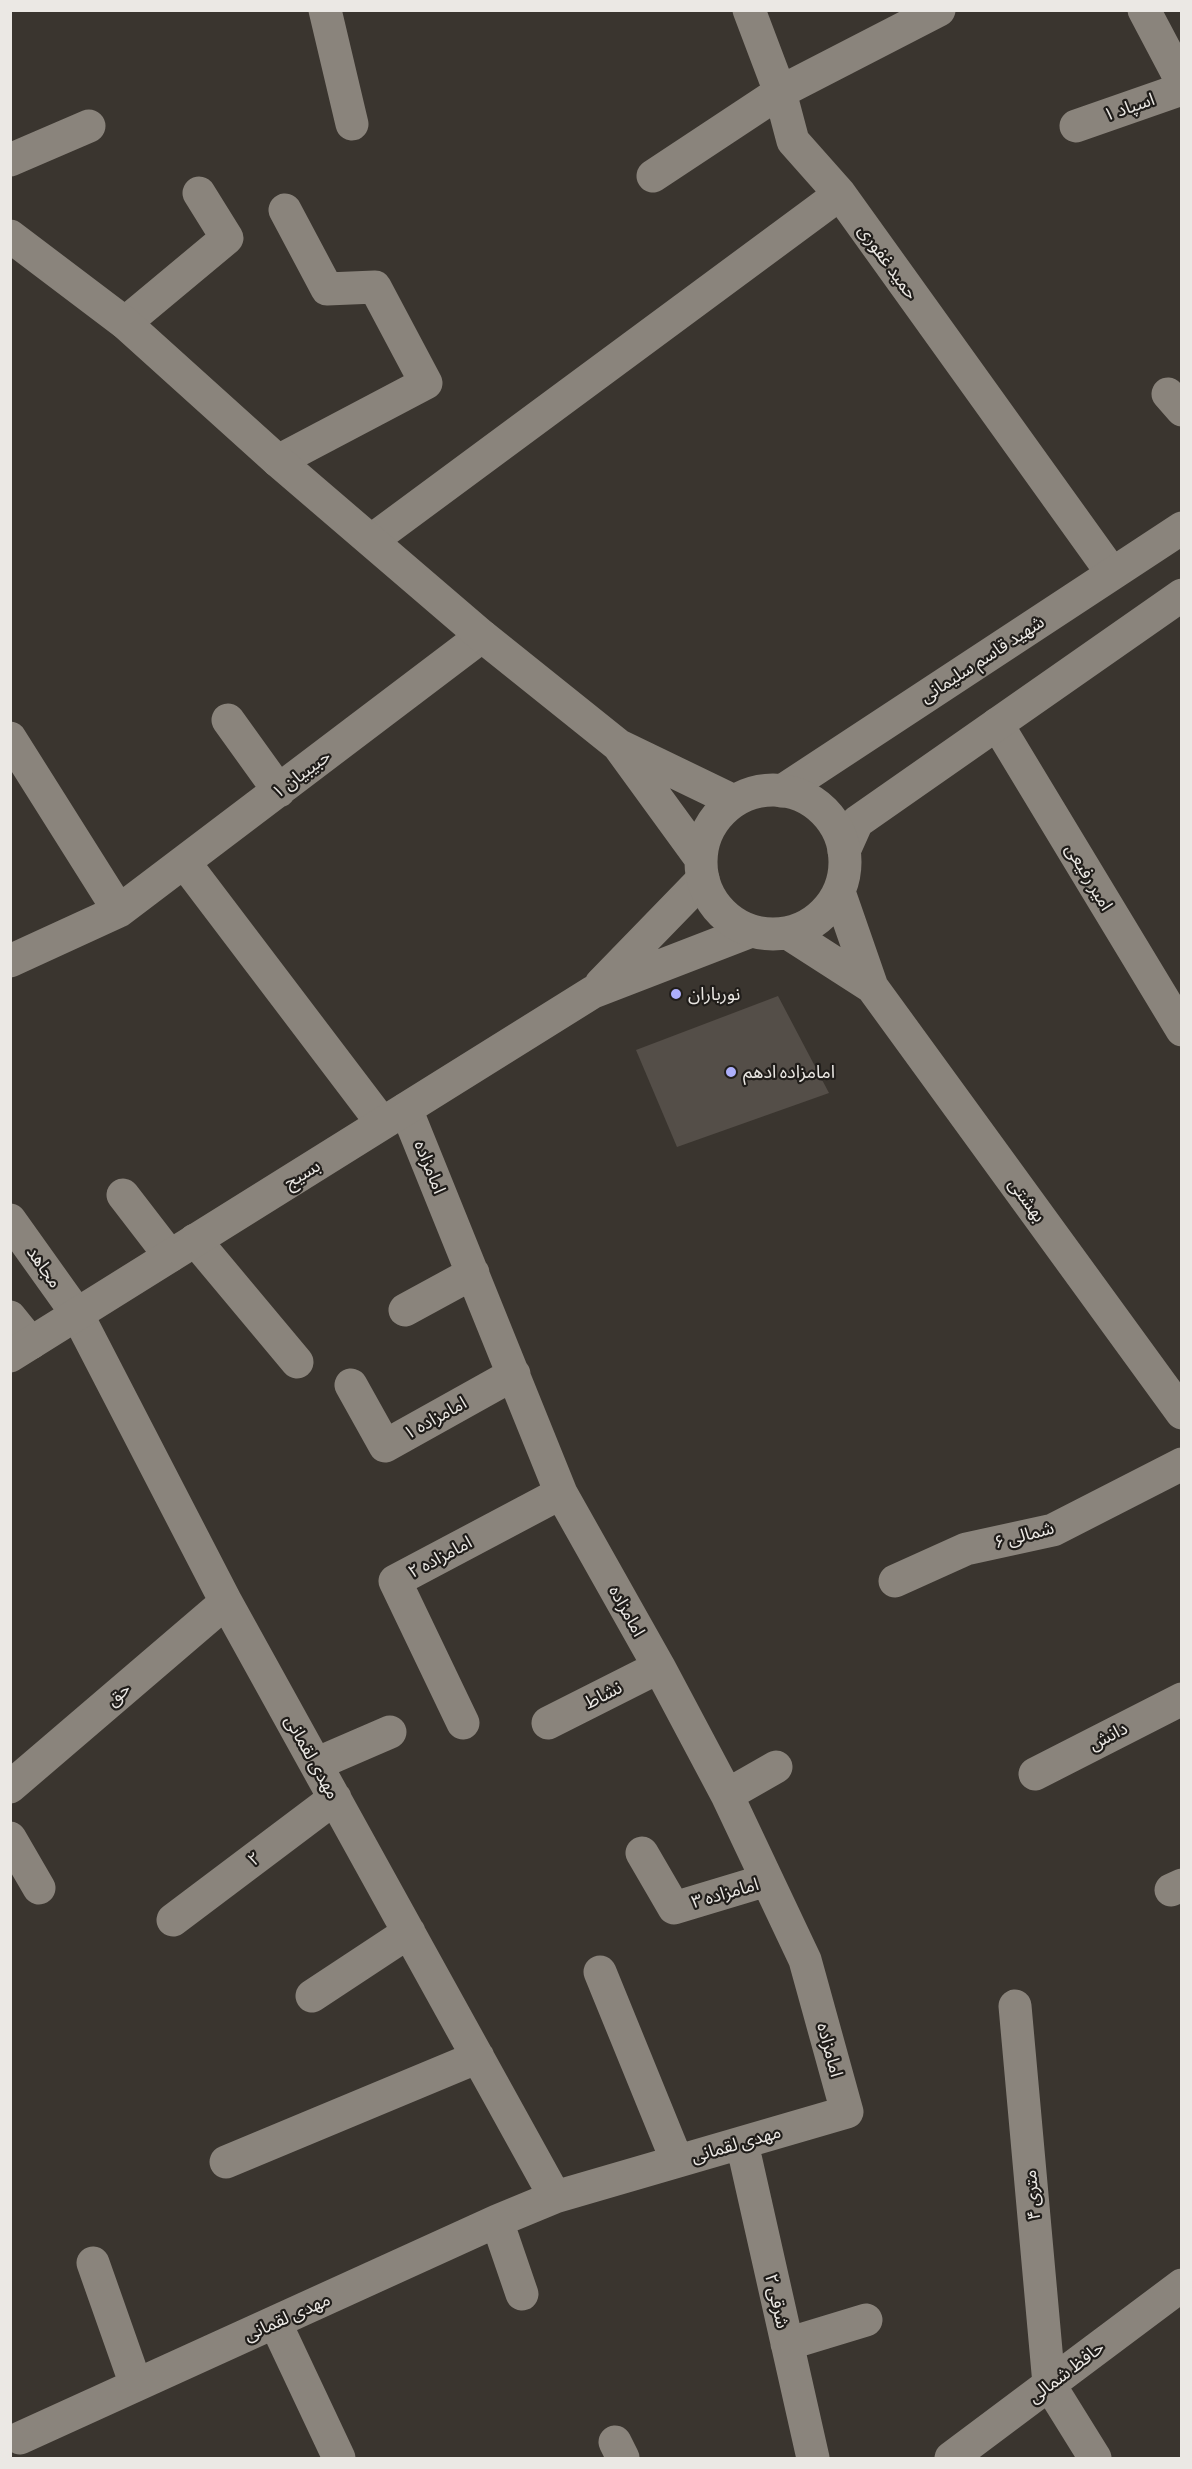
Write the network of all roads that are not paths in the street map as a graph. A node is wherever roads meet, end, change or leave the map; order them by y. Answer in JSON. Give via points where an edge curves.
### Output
{"nodes":[{"id":1,"x":325,"y":10,"type":"edge"},
{"id":2,"x":748,"y":10,"type":"edge"},
{"id":3,"x":939,"y":10,"type":"edge"},
{"id":4,"x":1144,"y":10,"type":"edge"},
{"id":5,"x":1182,"y":82,"type":"edge"},
{"id":6,"x":1182,"y":89,"type":"edge"},
{"id":7,"x":780,"y":92,"type":"junction"},
{"id":8,"x":352,"y":124,"type":"dead end"},
{"id":9,"x":89,"y":126,"type":"dead end"},
{"id":10,"x":1076,"y":126,"type":"dead end"},
{"id":11,"x":10,"y":160,"type":"edge"},
{"id":12,"x":653,"y":176,"type":"dead end"},
{"id":13,"x":199,"y":193,"type":"dead end"},
{"id":14,"x":840,"y":194,"type":"junction"},
{"id":15,"x":285,"y":210,"type":"dead end"},
{"id":16,"x":10,"y":237,"type":"edge"},
{"id":17,"x":125,"y":323,"type":"junction"},
{"id":18,"x":278,"y":461,"type":"junction"},
{"id":19,"x":1182,"y":528,"type":"edge"},
{"id":20,"x":372,"y":540,"type":"junction"},
{"id":21,"x":1112,"y":573,"type":"junction"},
{"id":22,"x":1182,"y":595,"type":"edge"},
{"id":23,"x":482,"y":636,"type":"junction"},
{"id":24,"x":228,"y":720,"type":"dead end"},
{"id":25,"x":997,"y":724,"type":"junction"},
{"id":26,"x":618,"y":745,"type":"junction"},
{"id":27,"x":15,"y":756,"type":"edge"},
{"id":28,"x":782,"y":790,"type":"junction"},
{"id":29,"x":279,"y":791,"type":"junction"},
{"id":30,"x":734,"y":801,"type":"junction"},
{"id":31,"x":844,"y":850,"type":"junction"},
{"id":32,"x":184,"y":862,"type":"junction"},
{"id":33,"x":702,"y":869,"type":"junction"},
{"id":34,"x":839,"y":892,"type":"junction"},
{"id":35,"x":119,"y":911,"type":"junction"},
{"id":36,"x":751,"y":931,"type":"junction"},
{"id":37,"x":788,"y":933,"type":"junction"},
{"id":38,"x":10,"y":961,"type":"edge"},
{"id":39,"x":872,"y":987,"type":"junction"},
{"id":40,"x":593,"y":992,"type":"junction"},
{"id":41,"x":1182,"y":1030,"type":"edge"},
{"id":42,"x":394,"y":1116,"type":"junction"},
{"id":43,"x":123,"y":1195,"type":"dead end"},
{"id":44,"x":10,"y":1220,"type":"edge"},
{"id":45,"x":183,"y":1248,"type":"junction"},
{"id":46,"x":473,"y":1273,"type":"junction"},
{"id":47,"x":405,"y":1310,"type":"dead end"},
{"id":48,"x":77,"y":1314,"type":"junction"},
{"id":49,"x":10,"y":1317,"type":"edge"},
{"id":50,"x":21,"y":1350,"type":"edge"},
{"id":51,"x":297,"y":1362,"type":"dead end"},
{"id":52,"x":514,"y":1374,"type":"junction"},
{"id":53,"x":351,"y":1385,"type":"dead end"},
{"id":54,"x":1181,"y":1412,"type":"edge"},
{"id":55,"x":1182,"y":1464,"type":"edge"},
{"id":56,"x":561,"y":1492,"type":"junction"},
{"id":57,"x":895,"y":1581,"type":"dead end"},
{"id":58,"x":226,"y":1602,"type":"junction"},
{"id":59,"x":659,"y":1666,"type":"junction"},
{"id":60,"x":1182,"y":1699,"type":"edge"},
{"id":61,"x":463,"y":1723,"type":"dead end"},
{"id":62,"x":548,"y":1723,"type":"dead end"},
{"id":63,"x":390,"y":1732,"type":"dead end"},
{"id":64,"x":316,"y":1764,"type":"junction"},
{"id":65,"x":776,"y":1767,"type":"dead end"},
{"id":66,"x":1035,"y":1774,"type":"dead end"},
{"id":67,"x":10,"y":1787,"type":"edge"},
{"id":68,"x":726,"y":1795,"type":"junction"},
{"id":69,"x":334,"y":1798,"type":"junction"},
{"id":70,"x":10,"y":1838,"type":"edge"},
{"id":71,"x":642,"y":1853,"type":"dead end"},
{"id":72,"x":767,"y":1880,"type":"junction"},
{"id":73,"x":39,"y":1888,"type":"dead end"},
{"id":74,"x":172,"y":1920,"type":"dead end"},
{"id":75,"x":409,"y":1932,"type":"junction"},
{"id":76,"x":600,"y":1972,"type":"dead end"},
{"id":77,"x":312,"y":1996,"type":"dead end"},
{"id":78,"x":1015,"y":2006,"type":"dead end"},
{"id":79,"x":478,"y":2057,"type":"junction"},
{"id":80,"x":847,"y":2112,"type":"joint"},
{"id":81,"x":742,"y":2143,"type":"junction"},
{"id":82,"x":226,"y":2162,"type":"dead end"},
{"id":83,"x":677,"y":2162,"type":"junction"},
{"id":84,"x":555,"y":2197,"type":"junction"},
{"id":85,"x":497,"y":2221,"type":"junction"},
{"id":86,"x":93,"y":2263,"type":"dead end"},
{"id":87,"x":1182,"y":2285,"type":"edge"},
{"id":88,"x":522,"y":2294,"type":"dead end"},
{"id":89,"x":866,"y":2320,"type":"dead end"},
{"id":90,"x":275,"y":2322,"type":"junction"},
{"id":91,"x":787,"y":2344,"type":"junction"},
{"id":92,"x":1049,"y":2384,"type":"junction"},
{"id":93,"x":136,"y":2385,"type":"junction"},
{"id":94,"x":19,"y":2436,"type":"edge"},
{"id":95,"x":339,"y":2458,"type":"edge"},
{"id":96,"x":813,"y":2458,"type":"edge"},
{"id":97,"x":951,"y":2458,"type":"edge"},
{"id":98,"x":1095,"y":2458,"type":"edge"}],
"edges":[{"from":1,"to":8,"type":"street"},
{"from":2,"to":7,"type":"street","name":"حمید غفوری"},
{"from":3,"to":7,"type":"street"},
{"from":4,"to":5,"type":"street"},
{"from":6,"to":10,"type":"street","name":"اسپاد ۱"},
{"from":7,"to":12,"type":"street"},
{"from":7,"to":14,"type":"street","name":"حمید غفوری","via":[[792,141]]},
{"from":9,"to":11,"type":"street"},
{"from":13,"to":17,"type":"street","via":[[227,238]]},
{"from":14,"to":20,"type":"street"},
{"from":14,"to":21,"type":"street","name":"حمید غفوری"},
{"from":15,"to":18,"type":"street","via":[[327,290],[375,287],[426,383]]},
{"from":16,"to":17,"type":"street"},
{"from":17,"to":18,"type":"street"},
{"from":18,"to":20,"type":"street"},
{"from":19,"to":21,"type":"street","name":"شهید قاسم سلیمانی"},
{"from":20,"to":23,"type":"street"},
{"from":21,"to":28,"type":"street","name":"شهید قاسم سلیمانی"},
{"from":22,"to":25,"type":"street"},
{"from":23,"to":26,"type":"street"},
{"from":23,"to":29,"type":"street","name":"حبیبیان ۱"},
{"from":24,"to":29,"type":"street"},
{"from":25,"to":31,"type":"street","via":[[857,822]]},
{"from":25,"to":41,"type":"street","name":"امیر رفیعی"},
{"from":26,"to":30,"type":"street"},
{"from":26,"to":33,"type":"street"},
{"from":27,"to":35,"type":"street"},
{"from":28,"to":30,"type":"street","via":[[757,792]]},
{"from":28,"to":31,"type":"street","via":[[804,797],[823,810],[837,829]]},
{"from":29,"to":32,"type":"street","name":"حبیبیان ۱"},
{"from":30,"to":33,"type":"street","via":[[705,836]]},
{"from":31,"to":34,"type":"street","via":[[845,872]]},
{"from":32,"to":35,"type":"street","name":"حبیبیان ۱"},
{"from":32,"to":42,"type":"street","name":"امامزاده"},
{"from":33,"to":36,"type":"street","via":[[712,901],[729,919]]},
{"from":33,"to":40,"type":"street"},
{"from":34,"to":37,"type":"street","via":[[809,926]]},
{"from":34,"to":39,"type":"street"},
{"from":35,"to":38,"type":"street","name":"حبیبیان ۱"},
{"from":36,"to":37,"type":"street"},
{"from":36,"to":40,"type":"street"},
{"from":37,"to":39,"type":"street"},
{"from":39,"to":54,"type":"street","name":"بهشتی"},
{"from":40,"to":42,"type":"street","name":"بسیج"},
{"from":42,"to":45,"type":"street","name":"بسیج"},
{"from":42,"to":46,"type":"street","name":"امامزاده"},
{"from":43,"to":45,"type":"street"},
{"from":44,"to":48,"type":"street","name":"مجاهد"},
{"from":45,"to":48,"type":"street","name":"بسیج"},
{"from":45,"to":51,"type":"street"},
{"from":46,"to":47,"type":"street"},
{"from":46,"to":52,"type":"street","name":"امامزاده"},
{"from":48,"to":50,"type":"street","name":"بسیج"},
{"from":48,"to":58,"type":"street","name":"مهدی لقمانی"},
{"from":49,"to":50,"type":"street"},
{"from":52,"to":53,"type":"street","name":"امامزاده ۱","via":[[385,1446]]},
{"from":52,"to":56,"type":"street","name":"امامزاده"},
{"from":55,"to":57,"type":"street","name":"شمالی ۶","via":[[1053,1530],[966,1550]]},
{"from":56,"to":59,"type":"street","name":"امامزاده"},
{"from":56,"to":61,"type":"street","name":"امامزاده ۲","via":[[394,1581]]},
{"from":58,"to":64,"type":"street","name":"مهدی لقمانی"},
{"from":58,"to":67,"type":"street","name":"حق"},
{"from":59,"to":62,"type":"street","name":"نشاط"},
{"from":59,"to":68,"type":"street","name":"امامزاده"},
{"from":60,"to":66,"type":"street","name":"دانش"},
{"from":63,"to":64,"type":"street"},
{"from":64,"to":69,"type":"street","name":"مهدی لقمانی"},
{"from":65,"to":68,"type":"street"},
{"from":68,"to":72,"type":"street","name":"امامزاده"},
{"from":69,"to":74,"type":"street","name":"۲"},
{"from":69,"to":75,"type":"street","name":"مهدی لقمانی"},
{"from":70,"to":73,"type":"street"},
{"from":71,"to":72,"type":"street","name":"امامزاده ۳","via":[[674,1908]]},
{"from":72,"to":80,"type":"street","name":"امامزاده","via":[[805,1960]]},
{"from":75,"to":77,"type":"street"},
{"from":75,"to":79,"type":"street","name":"مهدی لقمانی"},
{"from":76,"to":83,"type":"street"},
{"from":78,"to":92,"type":"street","name":"۴ متری"},
{"from":79,"to":82,"type":"street"},
{"from":79,"to":84,"type":"street","name":"مهدی لقمانی"},
{"from":80,"to":81,"type":"street","name":"مهدی لقمانی"},
{"from":81,"to":83,"type":"street","name":"مهدی لقمانی"},
{"from":81,"to":91,"type":"street","name":"۲ شرقی"},
{"from":83,"to":84,"type":"street","name":"مهدی لقمانی"},
{"from":84,"to":85,"type":"street","name":"مهدی لقمانی"},
{"from":85,"to":88,"type":"street"},
{"from":85,"to":90,"type":"street","name":"مهدی لقمانی"},
{"from":86,"to":93,"type":"street"},
{"from":87,"to":92,"type":"street","name":"حافظ شمالی"},
{"from":89,"to":91,"type":"street"},
{"from":90,"to":93,"type":"street","name":"مهدی لقمانی"},
{"from":90,"to":95,"type":"street"},
{"from":91,"to":96,"type":"street","name":"۲ شرقی"},
{"from":92,"to":97,"type":"street","name":"حافظ شمالی"},
{"from":92,"to":98,"type":"street"},
{"from":93,"to":94,"type":"street","name":"مهدی لقمانی"}]}
